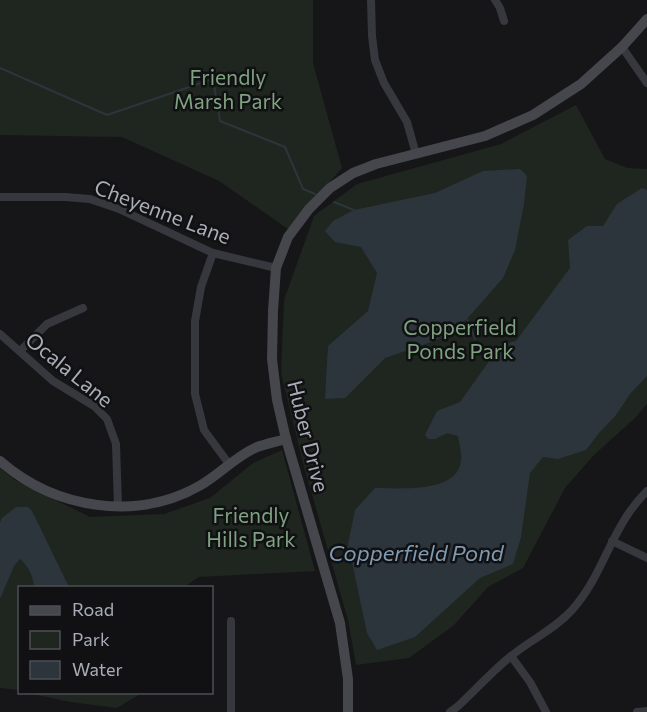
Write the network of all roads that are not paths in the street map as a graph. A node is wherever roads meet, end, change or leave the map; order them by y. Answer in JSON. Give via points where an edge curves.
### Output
{"nodes":[{"id":1,"x":371,"y":0,"type":"edge"},
{"id":2,"x":495,"y":0,"type":"edge"},
{"id":3,"x":647,"y":20,"type":"edge"},
{"id":4,"x":504,"y":21,"type":"dead end"},
{"id":5,"x":622,"y":47,"type":"junction"},
{"id":6,"x":647,"y":83,"type":"edge"},
{"id":7,"x":416,"y":154,"type":"junction"},
{"id":8,"x":0,"y":197,"type":"edge"},
{"id":9,"x":213,"y":253,"type":"junction"},
{"id":10,"x":276,"y":268,"type":"junction"},
{"id":11,"x":82,"y":308,"type":"dead end"},
{"id":12,"x":0,"y":334,"type":"edge"},
{"id":13,"x":20,"y":351,"type":"junction"},
{"id":14,"x":286,"y":439,"type":"junction"},
{"id":15,"x":0,"y":461,"type":"edge"},
{"id":16,"x":229,"y":464,"type":"junction"},
{"id":17,"x":647,"y":491,"type":"edge"},
{"id":18,"x":118,"y":506,"type":"junction"},
{"id":19,"x":612,"y":541,"type":"junction"},
{"id":20,"x":647,"y":558,"type":"edge"},
{"id":21,"x":231,"y":621,"type":"dead end"},
{"id":22,"x":511,"y":656,"type":"junction"},
{"id":23,"x":647,"y":711,"type":"edge"},
{"id":24,"x":231,"y":712,"type":"edge"},
{"id":25,"x":348,"y":712,"type":"edge"},
{"id":26,"x":450,"y":712,"type":"edge"},
{"id":27,"x":546,"y":712,"type":"edge"},
{"id":28,"x":637,"y":712,"type":"edge"}],
"edges":[{"from":1,"to":7,"type":"street","via":[[375,60],[407,122]]},
{"from":2,"to":4,"type":"street"},
{"from":3,"to":5,"type":"street","name":"Huber Drive"},
{"from":5,"to":6,"type":"street"},
{"from":5,"to":7,"type":"street","name":"Huber Drive","via":[[581,84],[533,115],[485,136]]},
{"from":7,"to":10,"type":"street","name":"Huber Drive","via":[[361,170],[330,188],[288,237]]},
{"from":8,"to":9,"type":"street","name":"Cheyenne Lane","via":[[90,199]]},
{"from":9,"to":10,"type":"street","name":"Cheyenne Lane"},
{"from":9,"to":16,"type":"street","via":[[195,321],[195,394],[204,430]]},
{"from":10,"to":14,"type":"street","name":"Huber Drive","via":[[272,358]]},
{"from":11,"to":13,"type":"street","via":[[47,324]]},
{"from":12,"to":13,"type":"street","name":"Ocala Lane"},
{"from":13,"to":18,"type":"street","name":"Ocala Lane","via":[[53,381],[94,406],[107,419],[116,444]]},
{"from":14,"to":16,"type":"street","via":[[255,448]]},
{"from":14,"to":25,"type":"street","name":"Huber Drive","via":[[340,623]]},
{"from":15,"to":18,"type":"street","via":[[38,488],[69,501]]},
{"from":16,"to":18,"type":"street","via":[[200,485],[170,499]]},
{"from":17,"to":19,"type":"street","via":[[624,518]]},
{"from":19,"to":20,"type":"street"},
{"from":19,"to":22,"type":"street","via":[[573,610]]},
{"from":21,"to":24,"type":"street"},
{"from":22,"to":26,"type":"street"},
{"from":22,"to":27,"type":"street"},
{"from":23,"to":28,"type":"street"}]}
